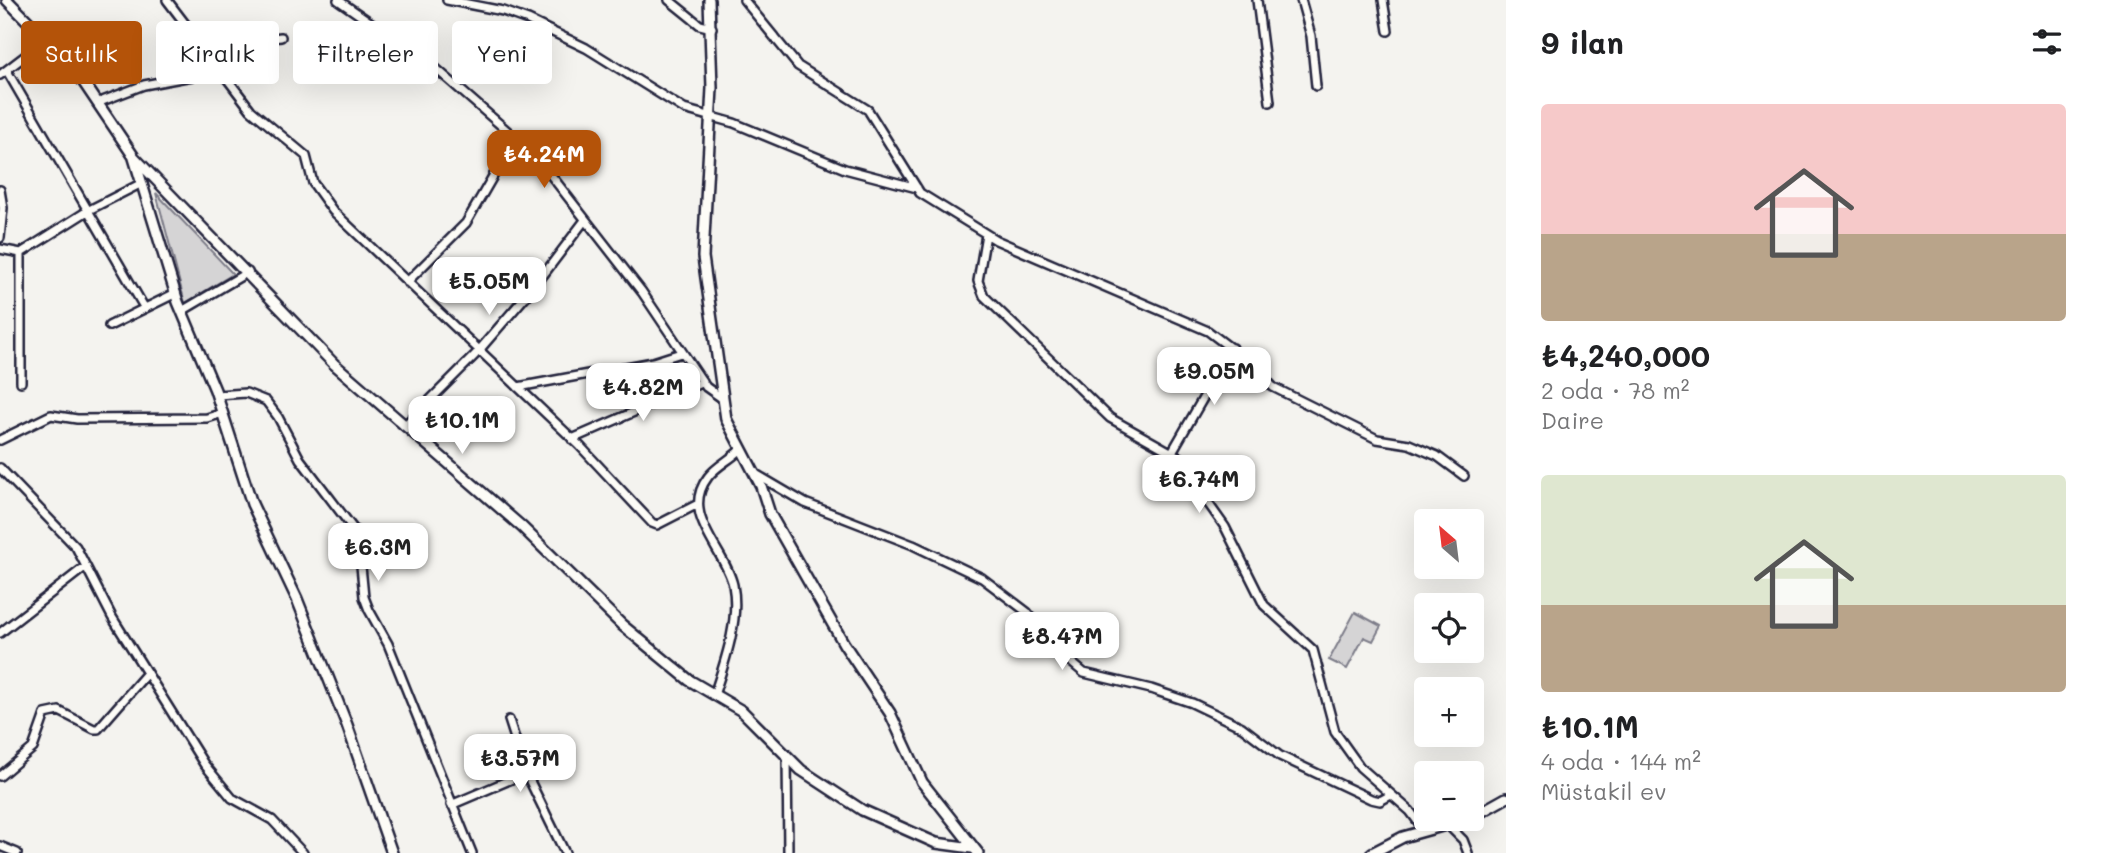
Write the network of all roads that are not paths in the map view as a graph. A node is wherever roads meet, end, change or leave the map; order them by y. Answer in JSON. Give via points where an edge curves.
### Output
{"nodes":[{"id":1,"x":7,"y":0,"type":"edge"},
{"id":2,"x":167,"y":0,"type":"edge"},
{"id":3,"x":338,"y":0,"type":"edge"},
{"id":4,"x":447,"y":0,"type":"edge"},
{"id":5,"x":669,"y":0,"type":"edge"},
{"id":6,"x":709,"y":0,"type":"edge"},
{"id":7,"x":744,"y":0,"type":"edge"},
{"id":8,"x":1257,"y":0,"type":"edge"},
{"id":9,"x":1301,"y":0,"type":"edge"},
{"id":10,"x":1383,"y":0,"type":"edge"},
{"id":11,"x":27,"y":21,"type":"edge"},
{"id":12,"x":182,"y":21,"type":"edge"},
{"id":13,"x":712,"y":28,"type":"junction"},
{"id":14,"x":1388,"y":31,"type":"dead end"},
{"id":15,"x":21,"y":60,"type":"edge"},
{"id":16,"x":4,"y":73,"type":"edge"},
{"id":17,"x":156,"y":83,"type":"edge"},
{"id":18,"x":85,"y":84,"type":"edge"},
{"id":19,"x":230,"y":84,"type":"edge"},
{"id":20,"x":1316,"y":86,"type":"dead end"},
{"id":21,"x":1270,"y":102,"type":"dead end"},
{"id":22,"x":97,"y":103,"type":"junction"},
{"id":23,"x":710,"y":115,"type":"junction"},
{"id":24,"x":525,"y":146,"type":"junction"},
{"id":25,"x":134,"y":157,"type":"junction"},
{"id":26,"x":142,"y":183,"type":"junction"},
{"id":27,"x":917,"y":188,"type":"junction"},
{"id":28,"x":0,"y":190,"type":"edge"},
{"id":29,"x":89,"y":210,"type":"junction"},
{"id":30,"x":585,"y":220,"type":"junction"},
{"id":31,"x":986,"y":234,"type":"junction"},
{"id":32,"x":0,"y":238,"type":"edge"},
{"id":33,"x":0,"y":249,"type":"edge"},
{"id":34,"x":21,"y":253,"type":"junction"},
{"id":35,"x":248,"y":272,"type":"junction"},
{"id":36,"x":407,"y":282,"type":"junction"},
{"id":37,"x":176,"y":293,"type":"junction"},
{"id":38,"x":144,"y":307,"type":"junction"},
{"id":39,"x":182,"y":311,"type":"junction"},
{"id":40,"x":108,"y":326,"type":"dead end"},
{"id":41,"x":1232,"y":348,"type":"junction"},
{"id":42,"x":478,"y":351,"type":"junction"},
{"id":43,"x":681,"y":353,"type":"junction"},
{"id":44,"x":21,"y":382,"type":"dead end"},
{"id":45,"x":703,"y":382,"type":"junction"},
{"id":46,"x":518,"y":387,"type":"junction"},
{"id":47,"x":216,"y":395,"type":"junction"},
{"id":48,"x":723,"y":399,"type":"junction"},
{"id":49,"x":223,"y":413,"type":"junction"},
{"id":50,"x":404,"y":426,"type":"junction"},
{"id":51,"x":572,"y":439,"type":"junction"},
{"id":52,"x":0,"y":440,"type":"edge"},
{"id":53,"x":740,"y":450,"type":"junction"},
{"id":54,"x":1172,"y":452,"type":"junction"},
{"id":55,"x":0,"y":468,"type":"edge"},
{"id":56,"x":754,"y":473,"type":"junction"},
{"id":57,"x":1464,"y":476,"type":"dead end"},
{"id":58,"x":698,"y":504,"type":"junction"},
{"id":59,"x":86,"y":566,"type":"junction"},
{"id":60,"x":0,"y":633,"type":"edge"},
{"id":61,"x":147,"y":673,"type":"junction"},
{"id":62,"x":715,"y":695,"type":"junction"},
{"id":63,"x":509,"y":720,"type":"dead end"},
{"id":64,"x":787,"y":756,"type":"junction"},
{"id":65,"x":526,"y":773,"type":"junction"},
{"id":66,"x":0,"y":776,"type":"edge"},
{"id":67,"x":1391,"y":795,"type":"junction"},
{"id":68,"x":1506,"y":798,"type":"edge"},
{"id":69,"x":451,"y":805,"type":"junction"},
{"id":70,"x":1484,"y":810,"type":"edge"},
{"id":71,"x":1414,"y":816,"type":"edge"},
{"id":72,"x":1422,"y":831,"type":"edge"},
{"id":73,"x":1454,"y":831,"type":"edge"},
{"id":74,"x":0,"y":846,"type":"edge"},
{"id":75,"x":975,"y":850,"type":"edge"},
{"id":76,"x":17,"y":853,"type":"edge"},
{"id":77,"x":303,"y":853,"type":"edge"},
{"id":78,"x":392,"y":853,"type":"edge"},
{"id":79,"x":472,"y":853,"type":"edge"},
{"id":80,"x":565,"y":853,"type":"edge"},
{"id":81,"x":788,"y":853,"type":"edge"},
{"id":82,"x":1372,"y":853,"type":"edge"},
{"id":83,"x":1468,"y":853,"type":"edge"}],
"edges":[{"from":1,"to":11,"type":"street"},
{"from":2,"to":12,"type":"street"},
{"from":3,"to":24,"type":"street","via":[[432,65]]},
{"from":4,"to":23,"type":"street","via":[[503,10],[528,20],[586,48],[663,99]]},
{"from":5,"to":13,"type":"street"},
{"from":6,"to":13,"type":"street"},
{"from":7,"to":27,"type":"street","via":[[798,66],[868,110]]},
{"from":8,"to":21,"type":"street"},
{"from":9,"to":20,"type":"street","via":[[1311,36]]},
{"from":10,"to":14,"type":"street"},
{"from":13,"to":23,"type":"street"},
{"from":15,"to":16,"type":"street"},
{"from":16,"to":29,"type":"street"},
{"from":17,"to":22,"type":"street"},
{"from":18,"to":22,"type":"street"},
{"from":19,"to":36,"type":"street","via":[[256,114],[306,156],[312,180],[333,211]]},
{"from":22,"to":25,"type":"street"},
{"from":23,"to":27,"type":"street","via":[[845,169]]},
{"from":23,"to":48,"type":"street","via":[[703,257]]},
{"from":24,"to":30,"type":"street"},
{"from":24,"to":36,"type":"street","via":[[496,172],[466,223]]},
{"from":25,"to":26,"type":"street"},
{"from":25,"to":35,"type":"street"},
{"from":26,"to":29,"type":"street"},
{"from":26,"to":37,"type":"street"},
{"from":27,"to":31,"type":"street"},
{"from":28,"to":32,"type":"street"},
{"from":29,"to":34,"type":"street"},
{"from":29,"to":38,"type":"street"},
{"from":30,"to":42,"type":"street"},
{"from":30,"to":43,"type":"street","via":[[642,292]]},
{"from":31,"to":41,"type":"street","via":[[1208,331]]},
{"from":31,"to":54,"type":"street","via":[[978,281],[984,296],[1110,418]]},
{"from":33,"to":34,"type":"street"},
{"from":34,"to":44,"type":"street"},
{"from":35,"to":39,"type":"street"},
{"from":35,"to":50,"type":"street","via":[[334,363]]},
{"from":36,"to":42,"type":"street"},
{"from":37,"to":38,"type":"street"},
{"from":37,"to":39,"type":"street"},
{"from":38,"to":40,"type":"street"},
{"from":39,"to":47,"type":"street"},
{"from":41,"to":54,"type":"street"},
{"from":41,"to":57,"type":"street","via":[[1273,387],[1377,439],[1409,444],[1437,456]]},
{"from":42,"to":46,"type":"street"},
{"from":42,"to":50,"type":"street"},
{"from":43,"to":45,"type":"street"},
{"from":43,"to":46,"type":"street"},
{"from":45,"to":48,"type":"street"},
{"from":45,"to":51,"type":"street"},
{"from":46,"to":51,"type":"street"},
{"from":47,"to":49,"type":"street"},
{"from":47,"to":69,"type":"street","via":[[246,393],[266,401],[300,459],[358,535],[364,597],[399,670]]},
{"from":48,"to":53,"type":"street"},
{"from":49,"to":52,"type":"street","via":[[206,418],[51,415]]},
{"from":49,"to":78,"type":"street","via":[[252,504],[297,599]]},
{"from":50,"to":62,"type":"street","via":[[522,527],[622,625],[689,680]]},
{"from":51,"to":58,"type":"street","via":[[652,523],[657,525]]},
{"from":53,"to":56,"type":"street"},
{"from":53,"to":58,"type":"street","via":[[705,480]]},
{"from":54,"to":67,"type":"street","via":[[1206,472],[1208,503],[1264,605],[1313,650],[1335,732],[1360,767]]},
{"from":55,"to":59,"type":"street","via":[[58,526]]},
{"from":56,"to":67,"type":"street","via":[[804,503],[913,545],[982,578],[1027,612],[1059,652],[1084,673],[1192,703],[1242,727],[1280,756],[1371,799],[1381,801]]},
{"from":56,"to":75,"type":"street","via":[[770,514],[844,644],[890,713],[922,782]]},
{"from":58,"to":62,"type":"street","via":[[705,530],[728,569],[735,602]]},
{"from":59,"to":60,"type":"street"},
{"from":59,"to":61,"type":"street"},
{"from":61,"to":66,"type":"street","via":[[98,729],[59,711],[45,714],[33,748]]},
{"from":61,"to":77,"type":"street","via":[[222,788],[272,820]]},
{"from":62,"to":64,"type":"street","via":[[742,711]]},
{"from":63,"to":65,"type":"street"},
{"from":64,"to":75,"type":"street","via":[[862,810],[936,843]]},
{"from":64,"to":81,"type":"street"},
{"from":65,"to":69,"type":"street"},
{"from":65,"to":80,"type":"street"},
{"from":67,"to":71,"type":"street"},
{"from":68,"to":70,"type":"street"},
{"from":69,"to":79,"type":"street"},
{"from":72,"to":82,"type":"street"},
{"from":73,"to":83,"type":"street"},
{"from":74,"to":76,"type":"street"}]}
